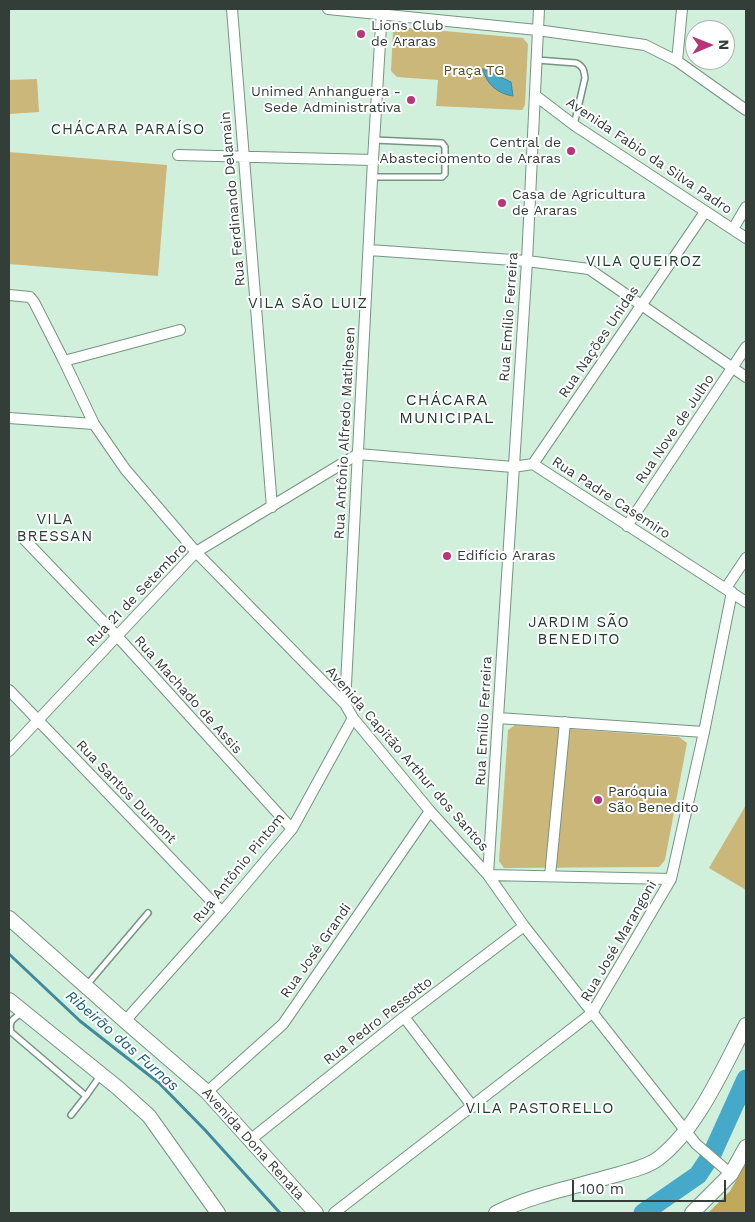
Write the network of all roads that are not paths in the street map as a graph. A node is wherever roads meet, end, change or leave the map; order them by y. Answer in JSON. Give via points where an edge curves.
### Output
{"nodes":[{"id":1,"x":232,"y":9,"type":"edge"},
{"id":2,"x":328,"y":9,"type":"edge"},
{"id":3,"x":539,"y":9,"type":"edge"},
{"id":4,"x":682,"y":9,"type":"edge"},
{"id":5,"x":382,"y":11,"type":"edge"},
{"id":6,"x":537,"y":30,"type":"junction"},
{"id":7,"x":537,"y":60,"type":"junction"},
{"id":8,"x":677,"y":61,"type":"junction"},
{"id":9,"x":536,"y":96,"type":"junction"},
{"id":10,"x":746,"y":110,"type":"edge"},
{"id":11,"x":574,"y":124,"type":"junction"},
{"id":12,"x":374,"y":140,"type":"junction"},
{"id":13,"x":178,"y":155,"type":"dead end"},
{"id":14,"x":243,"y":156,"type":"junction"},
{"id":15,"x":372,"y":160,"type":"junction"},
{"id":16,"x":372,"y":177,"type":"junction"},
{"id":17,"x":746,"y":207,"type":"edge"},
{"id":18,"x":705,"y":212,"type":"junction"},
{"id":19,"x":733,"y":229,"type":"junction"},
{"id":20,"x":746,"y":238,"type":"edge"},
{"id":21,"x":369,"y":250,"type":"junction"},
{"id":22,"x":526,"y":261,"type":"junction"},
{"id":23,"x":9,"y":295,"type":"edge"},
{"id":24,"x":641,"y":305,"type":"junction"},
{"id":25,"x":180,"y":330,"type":"dead end"},
{"id":26,"x":746,"y":347,"type":"edge"},
{"id":27,"x":64,"y":360,"type":"junction"},
{"id":28,"x":733,"y":368,"type":"junction"},
{"id":29,"x":746,"y":377,"type":"edge"},
{"id":30,"x":9,"y":418,"type":"edge"},
{"id":31,"x":94,"y":424,"type":"junction"},
{"id":32,"x":358,"y":454,"type":"junction"},
{"id":33,"x":533,"y":464,"type":"junction"},
{"id":34,"x":513,"y":467,"type":"junction"},
{"id":35,"x":272,"y":508,"type":"junction"},
{"id":36,"x":627,"y":526,"type":"junction"},
{"id":37,"x":22,"y":537,"type":"dead end"},
{"id":38,"x":196,"y":552,"type":"junction"},
{"id":39,"x":746,"y":558,"type":"edge"},
{"id":40,"x":729,"y":590,"type":"junction"},
{"id":41,"x":746,"y":602,"type":"edge"},
{"id":42,"x":116,"y":636,"type":"junction"},
{"id":43,"x":9,"y":690,"type":"edge"},
{"id":44,"x":345,"y":704,"type":"junction"},
{"id":45,"x":353,"y":718,"type":"junction"},
{"id":46,"x":498,"y":718,"type":"junction"},
{"id":47,"x":37,"y":720,"type":"junction"},
{"id":48,"x":565,"y":722,"type":"junction"},
{"id":49,"x":704,"y":732,"type":"junction"},
{"id":50,"x":9,"y":751,"type":"edge"},
{"id":51,"x":430,"y":811,"type":"junction"},
{"id":52,"x":292,"y":829,"type":"junction"},
{"id":53,"x":488,"y":875,"type":"junction"},
{"id":54,"x":550,"y":876,"type":"junction"},
{"id":55,"x":671,"y":879,"type":"junction"},
{"id":56,"x":222,"y":912,"type":"junction"},
{"id":57,"x":148,"y":913,"type":"dead end"},
{"id":58,"x":9,"y":918,"type":"edge"},
{"id":59,"x":524,"y":926,"type":"junction"},
{"id":60,"x":86,"y":986,"type":"junction"},
{"id":61,"x":9,"y":1000,"type":"edge"},
{"id":62,"x":23,"y":1012,"type":"junction"},
{"id":63,"x":592,"y":1013,"type":"junction"},
{"id":64,"x":404,"y":1017,"type":"junction"},
{"id":65,"x":125,"y":1021,"type":"junction"},
{"id":66,"x":746,"y":1025,"type":"edge"},
{"id":67,"x":100,"y":1075,"type":"junction"},
{"id":68,"x":207,"y":1092,"type":"junction"},
{"id":69,"x":86,"y":1096,"type":"junction"},
{"id":70,"x":473,"y":1107,"type":"junction"},
{"id":71,"x":71,"y":1115,"type":"dead end"},
{"id":72,"x":686,"y":1132,"type":"junction"},
{"id":73,"x":250,"y":1140,"type":"junction"},
{"id":74,"x":746,"y":1147,"type":"edge"},
{"id":75,"x":731,"y":1174,"type":"junction"},
{"id":76,"x":218,"y":1213,"type":"edge"},
{"id":77,"x":316,"y":1213,"type":"edge"},
{"id":78,"x":334,"y":1213,"type":"edge"},
{"id":79,"x":496,"y":1213,"type":"edge"},
{"id":80,"x":692,"y":1213,"type":"edge"}],
"edges":[{"from":1,"to":14,"type":"street","name":"Rua Ferdinando Delamain"},
{"from":2,"to":5,"type":"street"},
{"from":3,"to":6,"type":"street","name":"Rua Emílio Ferreira"},
{"from":4,"to":8,"type":"street"},
{"from":5,"to":6,"type":"street"},
{"from":5,"to":12,"type":"street","name":"Rua Antônio Alfredo Matihesen"},
{"from":6,"to":7,"type":"street","name":"Rua Emílio Ferreira"},
{"from":6,"to":8,"type":"street","via":[[645,45]]},
{"from":7,"to":9,"type":"street","name":"Rua Emílio Ferreira"},
{"from":7,"to":11,"type":"lane","via":[[576,63],[584,71]]},
{"from":8,"to":10,"type":"street"},
{"from":9,"to":11,"type":"street","name":"Avenida Fabio da Silva Padro"},
{"from":9,"to":22,"type":"street","name":"Rua Emílio Ferreira"},
{"from":11,"to":18,"type":"street","name":"Avenida Fabio da Silva Padro"},
{"from":12,"to":15,"type":"street","name":"Rua Antônio Alfredo Matihesen"},
{"from":12,"to":16,"type":"lane","via":[[442,143],[445,147],[445,174],[442,177]]},
{"from":13,"to":14,"type":"street"},
{"from":14,"to":15,"type":"street"},
{"from":14,"to":35,"type":"street","name":"Rua Ferdinando Delamain"},
{"from":15,"to":16,"type":"street","name":"Rua Antônio Alfredo Matihesen"},
{"from":16,"to":21,"type":"street","name":"Rua Antônio Alfredo Matihesen"},
{"from":17,"to":19,"type":"street"},
{"from":18,"to":19,"type":"street","name":"Avenida Fabio da Silva Padro"},
{"from":18,"to":24,"type":"street","name":"Rua Nações Unidas"},
{"from":19,"to":20,"type":"street","name":"Avenida Fabio da Silva Padro"},
{"from":21,"to":22,"type":"street"},
{"from":21,"to":32,"type":"street","name":"Rua Antônio Alfredo Matihesen"},
{"from":22,"to":24,"type":"street","via":[[589,269]]},
{"from":22,"to":34,"type":"street","name":"Rua Emílio Ferreira"},
{"from":23,"to":27,"type":"street","name":"Avenida Capitão Arthur dos Santos","via":[[30,297]]},
{"from":24,"to":28,"type":"street"},
{"from":24,"to":33,"type":"street","name":"Rua Nações Unidas"},
{"from":25,"to":27,"type":"street"},
{"from":26,"to":28,"type":"street","name":"Rua Nove de Julho"},
{"from":27,"to":31,"type":"street","name":"Avenida Capitão Arthur dos Santos"},
{"from":28,"to":29,"type":"street"},
{"from":28,"to":36,"type":"street","name":"Rua Nove de Julho"},
{"from":30,"to":31,"type":"street"},
{"from":31,"to":38,"type":"street","name":"Avenida Capitão Arthur dos Santos","via":[[125,470]]},
{"from":32,"to":34,"type":"street","name":"Rua Padre Casemiro"},
{"from":32,"to":35,"type":"street","name":"Rua 21 de Setembro"},
{"from":32,"to":44,"type":"street","name":"Rua Antônio Alfredo Matihesen"},
{"from":33,"to":34,"type":"street","name":"Rua Padre Casemiro"},
{"from":33,"to":36,"type":"street","name":"Rua Padre Casemiro"},
{"from":34,"to":46,"type":"street","name":"Rua Emílio Ferreira"},
{"from":35,"to":38,"type":"street","name":"Rua 21 de Setembro"},
{"from":36,"to":40,"type":"street","name":"Rua Padre Casemiro"},
{"from":37,"to":42,"type":"street","name":"Rua Machado de Assis"},
{"from":38,"to":42,"type":"street","name":"Rua 21 de Setembro"},
{"from":38,"to":44,"type":"street","name":"Avenida Capitão Arthur dos Santos"},
{"from":39,"to":40,"type":"street"},
{"from":40,"to":41,"type":"street","name":"Rua Padre Casemiro"},
{"from":40,"to":49,"type":"street","name":"Rua José Marangoni"},
{"from":42,"to":47,"type":"street","name":"Rua 21 de Setembro"},
{"from":42,"to":52,"type":"street","name":"Rua Machado de Assis"},
{"from":43,"to":47,"type":"street","name":"Rua Santos Dumont"},
{"from":44,"to":45,"type":"street","name":"Avenida Capitão Arthur dos Santos"},
{"from":45,"to":51,"type":"street","name":"Avenida Capitão Arthur dos Santos"},
{"from":45,"to":52,"type":"street","name":"Rua Antônio Pintom"},
{"from":46,"to":48,"type":"street"},
{"from":46,"to":53,"type":"street","name":"Rua Emílio Ferreira"},
{"from":47,"to":50,"type":"street","name":"Rua 21 de Setembro"},
{"from":47,"to":56,"type":"street","name":"Rua Santos Dumont"},
{"from":48,"to":49,"type":"street"},
{"from":48,"to":54,"type":"street"},
{"from":49,"to":55,"type":"street","name":"Rua José Marangoni"},
{"from":51,"to":53,"type":"street","name":"Avenida Capitão Arthur dos Santos"},
{"from":51,"to":68,"type":"street","name":"Rua José Grandi","via":[[283,1024]]},
{"from":52,"to":56,"type":"street","name":"Rua Antônio Pintom"},
{"from":53,"to":54,"type":"street"},
{"from":53,"to":59,"type":"street","name":"Avenida Capitão Arthur dos Santos"},
{"from":54,"to":55,"type":"street"},
{"from":55,"to":63,"type":"street","name":"Rua José Marangoni"},
{"from":56,"to":65,"type":"street","name":"Rua Antônio Pintom"},
{"from":57,"to":60,"type":"lane"},
{"from":58,"to":60,"type":"main road","name":"Avenida Dona Renata"},
{"from":59,"to":63,"type":"street","name":"Avenida Capitão Arthur dos Santos"},
{"from":59,"to":64,"type":"street","name":"Rua Pedro Pessotto"},
{"from":60,"to":65,"type":"main road","name":"Avenida Dona Renata"},
{"from":61,"to":62,"type":"main road"},
{"from":62,"to":67,"type":"main road"},
{"from":62,"to":69,"type":"lane","via":[[11,1021],[11,1032]]},
{"from":63,"to":70,"type":"street","name":"Rua José Marangoni"},
{"from":63,"to":72,"type":"street","name":"Avenida Capitão Arthur dos Santos"},
{"from":64,"to":70,"type":"street"},
{"from":64,"to":73,"type":"street","name":"Rua Pedro Pessotto"},
{"from":65,"to":68,"type":"main road","name":"Avenida Dona Renata"},
{"from":66,"to":72,"type":"main road"},
{"from":67,"to":69,"type":"lane"},
{"from":67,"to":76,"type":"main road","via":[[149,1116]]},
{"from":68,"to":73,"type":"main road","name":"Avenida Dona Renata"},
{"from":69,"to":71,"type":"lane"},
{"from":70,"to":78,"type":"street","name":"Rua José Marangoni"},
{"from":72,"to":75,"type":"street","name":"Avenida Capitão Arthur dos Santos"},
{"from":72,"to":79,"type":"main road","via":[[658,1160]]},
{"from":73,"to":77,"type":"main road","name":"Avenida Dona Renata"},
{"from":74,"to":75,"type":"main road"},
{"from":75,"to":80,"type":"main road"}]}
